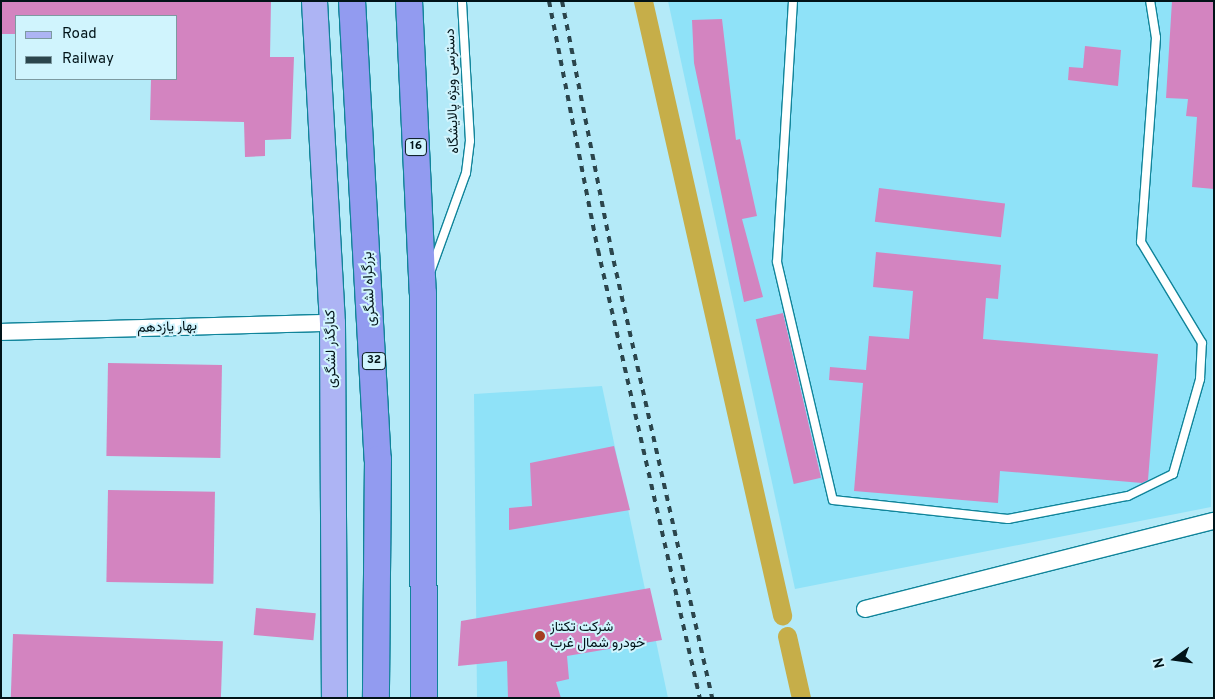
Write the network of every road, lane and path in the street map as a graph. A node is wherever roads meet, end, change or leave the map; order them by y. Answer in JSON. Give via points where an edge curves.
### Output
{"nodes":[{"id":1,"x":314,"y":1,"type":"edge"},
{"id":2,"x":409,"y":1,"type":"edge"},
{"id":3,"x":462,"y":1,"type":"edge"},
{"id":4,"x":793,"y":1,"type":"edge"},
{"id":5,"x":1150,"y":1,"type":"edge"},
{"id":6,"x":352,"y":9,"type":"edge"},
{"id":7,"x":423,"y":293,"type":"junction"},
{"id":8,"x":332,"y":323,"type":"junction"},
{"id":9,"x":1,"y":332,"type":"edge"},
{"id":10,"x":1214,"y":521,"type":"edge"},
{"id":11,"x":865,"y":609,"type":"dead end"},
{"id":12,"x":425,"y":696,"type":"edge"},
{"id":13,"x":334,"y":698,"type":"edge"},
{"id":14,"x":376,"y":698,"type":"edge"}],
"edges":[{"from":1,"to":8,"type":"main road","name":"کنارگذر لشگری"},
{"from":2,"to":7,"type":"highway","number":"16"},
{"from":3,"to":7,"type":"lane","name":"دسترسی ویژه پالایشگاه","via":[[470,140],[466,173]]},
{"from":4,"to":5,"type":"lane","via":[[777,262],[833,500],[1008,519],[1128,496],[1173,474],[1200,379],[1202,343],[1140,242],[1156,38]]},
{"from":6,"to":14,"type":"highway","name":"بزرگراه لشگری","number":"32","via":[[377,440]]},
{"from":7,"to":12,"type":"highway"},
{"from":8,"to":9,"type":"street","name":"بهار یازدهم"},
{"from":8,"to":13,"type":"main road","name":"کنارگذر لشگری"},
{"from":10,"to":11,"type":"street"}]}
